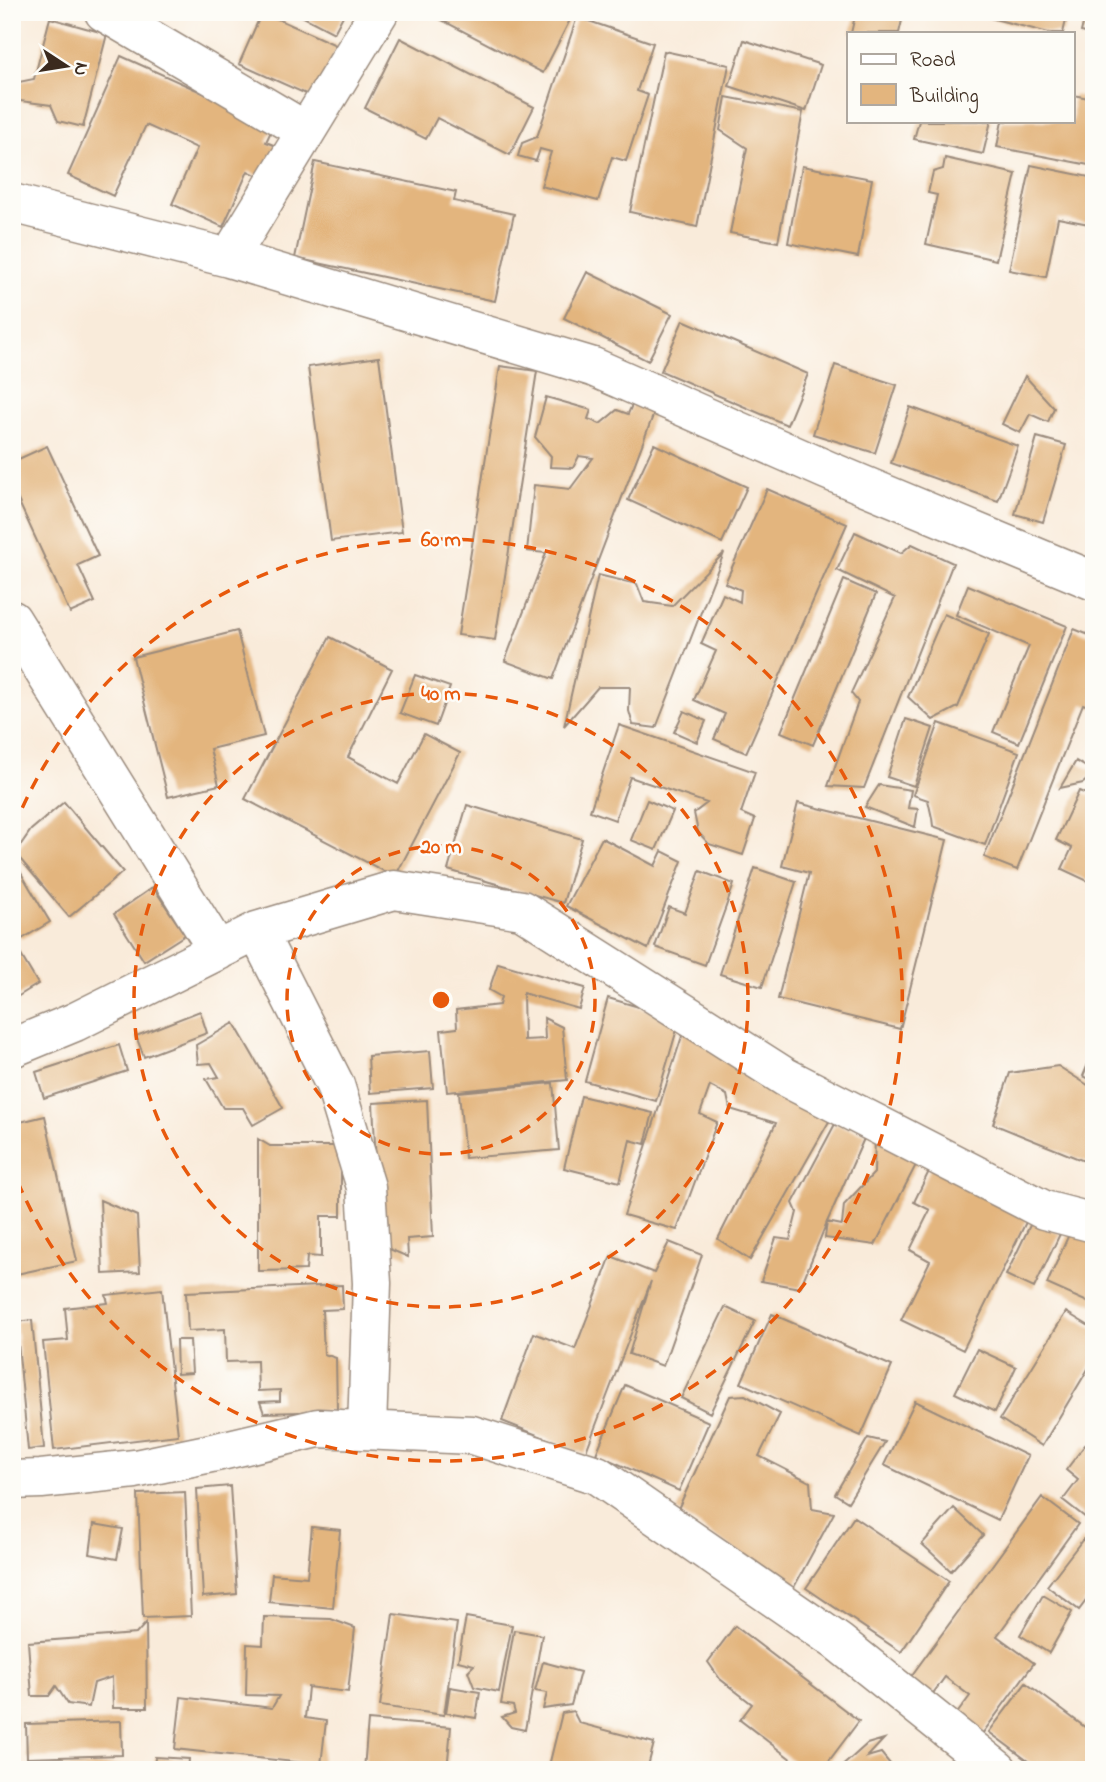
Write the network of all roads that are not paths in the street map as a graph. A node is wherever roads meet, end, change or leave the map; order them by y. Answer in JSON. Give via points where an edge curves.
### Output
{"nodes":[{"id":1,"x":104,"y":12,"type":"edge"},
{"id":2,"x":379,"y":12,"type":"edge"},
{"id":3,"x":306,"y":131,"type":"junction"},
{"id":4,"x":12,"y":203,"type":"edge"},
{"id":5,"x":229,"y":258,"type":"junction"},
{"id":6,"x":1094,"y":581,"type":"edge"},
{"id":7,"x":12,"y":620,"type":"edge"},
{"id":8,"x":257,"y":931,"type":"junction"},
{"id":9,"x":218,"y":951,"type":"junction"},
{"id":10,"x":12,"y":1048,"type":"edge"},
{"id":11,"x":1094,"y":1223,"type":"edge"},
{"id":12,"x":367,"y":1429,"type":"junction"},
{"id":13,"x":12,"y":1480,"type":"edge"},
{"id":14,"x":994,"y":1768,"type":"edge"}],
"edges":[{"from":1,"to":3,"type":"street"},
{"from":2,"to":3,"type":"street"},
{"from":3,"to":5,"type":"street"},
{"from":4,"to":5,"type":"street"},
{"from":5,"to":6,"type":"street","via":[[593,367]]},
{"from":7,"to":9,"type":"street"},
{"from":8,"to":9,"type":"street"},
{"from":8,"to":11,"type":"street","via":[[394,890],[522,911],[785,1077],[1044,1210]]},
{"from":8,"to":12,"type":"street","via":[[335,1085],[366,1187],[372,1283]]},
{"from":9,"to":10,"type":"street"},
{"from":12,"to":13,"type":"street","via":[[318,1428],[135,1469]]},
{"from":12,"to":14,"type":"street","via":[[472,1435],[597,1475],[838,1642]]}]}
